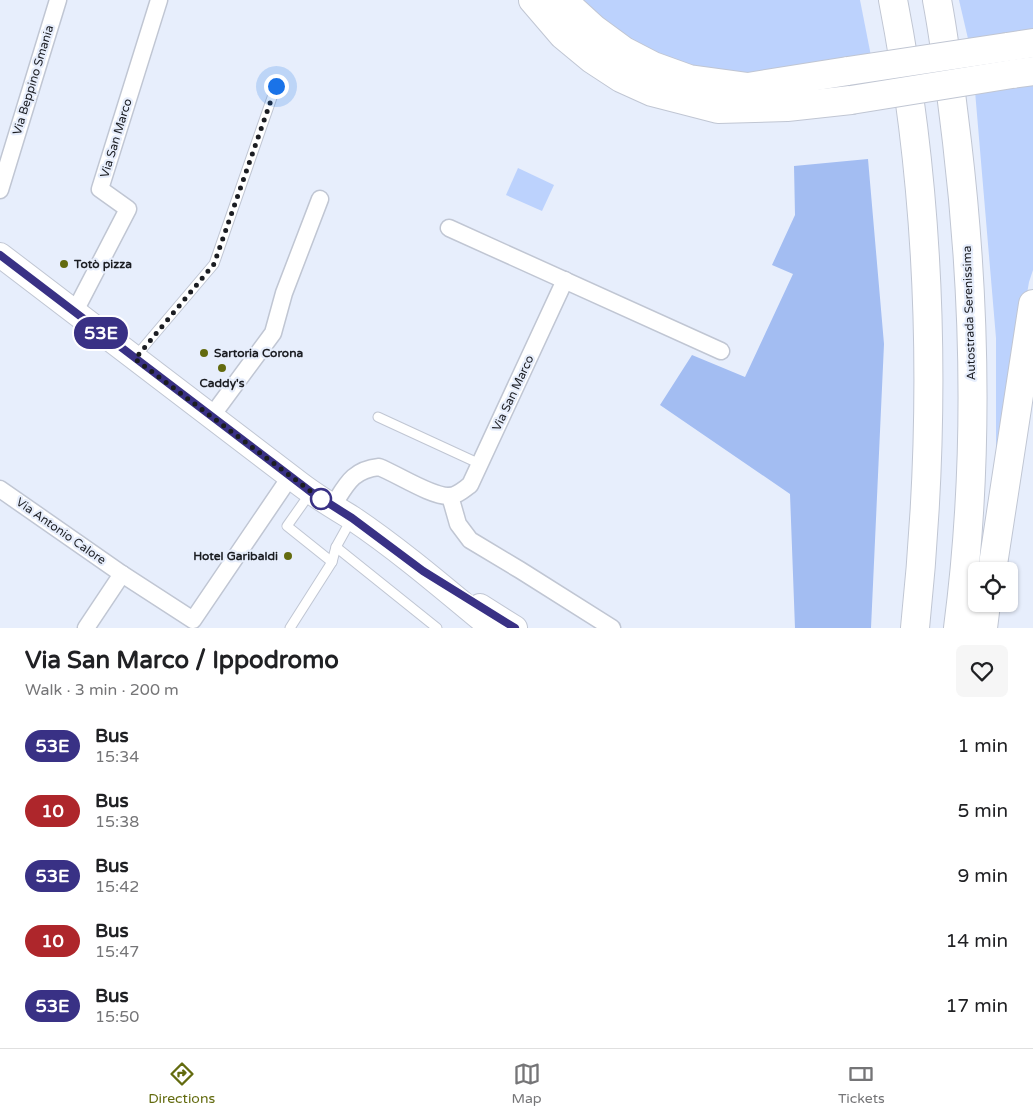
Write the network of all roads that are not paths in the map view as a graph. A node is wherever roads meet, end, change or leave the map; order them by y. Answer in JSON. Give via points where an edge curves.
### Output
{"nodes":[{"id":1,"x":58,"y":0,"type":"edge"},
{"id":2,"x":159,"y":0,"type":"edge"},
{"id":3,"x":534,"y":0,"type":"edge"},
{"id":4,"x":562,"y":0,"type":"edge"},
{"id":5,"x":875,"y":0,"type":"edge"},
{"id":6,"x":893,"y":0,"type":"edge"},
{"id":7,"x":937,"y":0,"type":"edge"},
{"id":8,"x":1020,"y":45,"type":"edge"},
{"id":9,"x":1023,"y":72,"type":"edge"},
{"id":10,"x":276,"y":86,"type":"dead end"},
{"id":11,"x":914,"y":139,"type":"junction"},
{"id":12,"x":0,"y":190,"type":"edge"},
{"id":13,"x":320,"y":199,"type":"dead end"},
{"id":14,"x":449,"y":228,"type":"dead end"},
{"id":15,"x":0,"y":255,"type":"edge"},
{"id":16,"x":565,"y":280,"type":"junction"},
{"id":17,"x":1033,"y":304,"type":"edge"},
{"id":18,"x":74,"y":313,"type":"junction"},
{"id":19,"x":721,"y":351,"type":"dead end"},
{"id":20,"x":135,"y":359,"type":"junction"},
{"id":21,"x":211,"y":416,"type":"junction"},
{"id":22,"x":378,"y":417,"type":"dead end"},
{"id":23,"x":480,"y":464,"type":"junction"},
{"id":24,"x":290,"y":477,"type":"junction"},
{"id":25,"x":0,"y":489,"type":"edge"},
{"id":26,"x":311,"y":492,"type":"junction"},
{"id":27,"x":450,"y":496,"type":"junction"},
{"id":28,"x":342,"y":513,"type":"junction"},
{"id":29,"x":336,"y":547,"type":"junction"},
{"id":30,"x":332,"y":562,"type":"junction"},
{"id":31,"x":993,"y":562,"type":"edge"},
{"id":32,"x":423,"y":571,"type":"junction"},
{"id":33,"x":122,"y":574,"type":"junction"},
{"id":34,"x":985,"y":612,"type":"edge"},
{"id":35,"x":196,"y":624,"type":"edge"},
{"id":36,"x":86,"y":628,"type":"edge"},
{"id":37,"x":290,"y":628,"type":"edge"},
{"id":38,"x":437,"y":628,"type":"edge"},
{"id":39,"x":492,"y":628,"type":"edge"},
{"id":40,"x":515,"y":628,"type":"edge"},
{"id":41,"x":612,"y":628,"type":"edge"},
{"id":42,"x":915,"y":628,"type":"edge"},
{"id":43,"x":958,"y":628,"type":"edge"},
{"id":44,"x":983,"y":628,"type":"edge"}],
"edges":[{"from":1,"to":12,"type":"street","name":"Via Beppino Smania"},
{"from":2,"to":18,"type":"street","name":"Via San Marco","via":[[100,189],[128,209]]},
{"from":3,"to":9,"type":"highway","bridge":true,"via":[[562,35],[621,78],[652,92],[718,109],[787,107],[851,100]]},
{"from":4,"to":8,"type":"highway","bridge":true,"via":[[624,51],[653,66],[689,79],[748,87]]},
{"from":5,"to":11,"type":"highway","via":[[884,46]]},
{"from":6,"to":11,"type":"highway"},
{"from":7,"to":43,"type":"highway","name":"Autostrada Serenissima","via":[[946,47],[964,204],[971,325],[972,434]]},
{"from":10,"to":20,"type":"lane","via":[[214,264]]},
{"from":11,"to":42,"type":"highway","via":[[928,325],[928,438]]},
{"from":13,"to":21,"type":"street","via":[[284,293],[273,333]]},
{"from":14,"to":16,"type":"street"},
{"from":15,"to":18,"type":"main road"},
{"from":16,"to":19,"type":"street"},
{"from":16,"to":23,"type":"street","name":"Via San Marco"},
{"from":17,"to":31,"type":"highway"},
{"from":18,"to":20,"type":"main road"},
{"from":20,"to":21,"type":"main road"},
{"from":21,"to":24,"type":"main road"},
{"from":22,"to":23,"type":"lane"},
{"from":23,"to":27,"type":"street","name":"Via San Marco","via":[[470,484]]},
{"from":24,"to":26,"type":"main road"},
{"from":24,"to":35,"type":"street","name":"Via Antonio Calore"},
{"from":25,"to":33,"type":"street","name":"Via Antonio Calore"},
{"from":26,"to":28,"type":"main road"},
{"from":26,"to":30,"type":"lane","via":[[287,526]]},
{"from":27,"to":28,"type":"street","via":[[437,494],[379,467],[369,468],[353,476]]},
{"from":27,"to":41,"type":"street","via":[[458,524],[470,540]]},
{"from":28,"to":29,"type":"lane"},
{"from":28,"to":32,"type":"main road"},
{"from":29,"to":30,"type":"lane"},
{"from":29,"to":38,"type":"lane"},
{"from":30,"to":37,"type":"lane"},
{"from":32,"to":39,"type":"main road"},
{"from":32,"to":40,"type":"main road"},
{"from":33,"to":35,"type":"street","name":"Via Antonio Calore"},
{"from":33,"to":36,"type":"street"},
{"from":34,"to":44,"type":"highway"}]}
